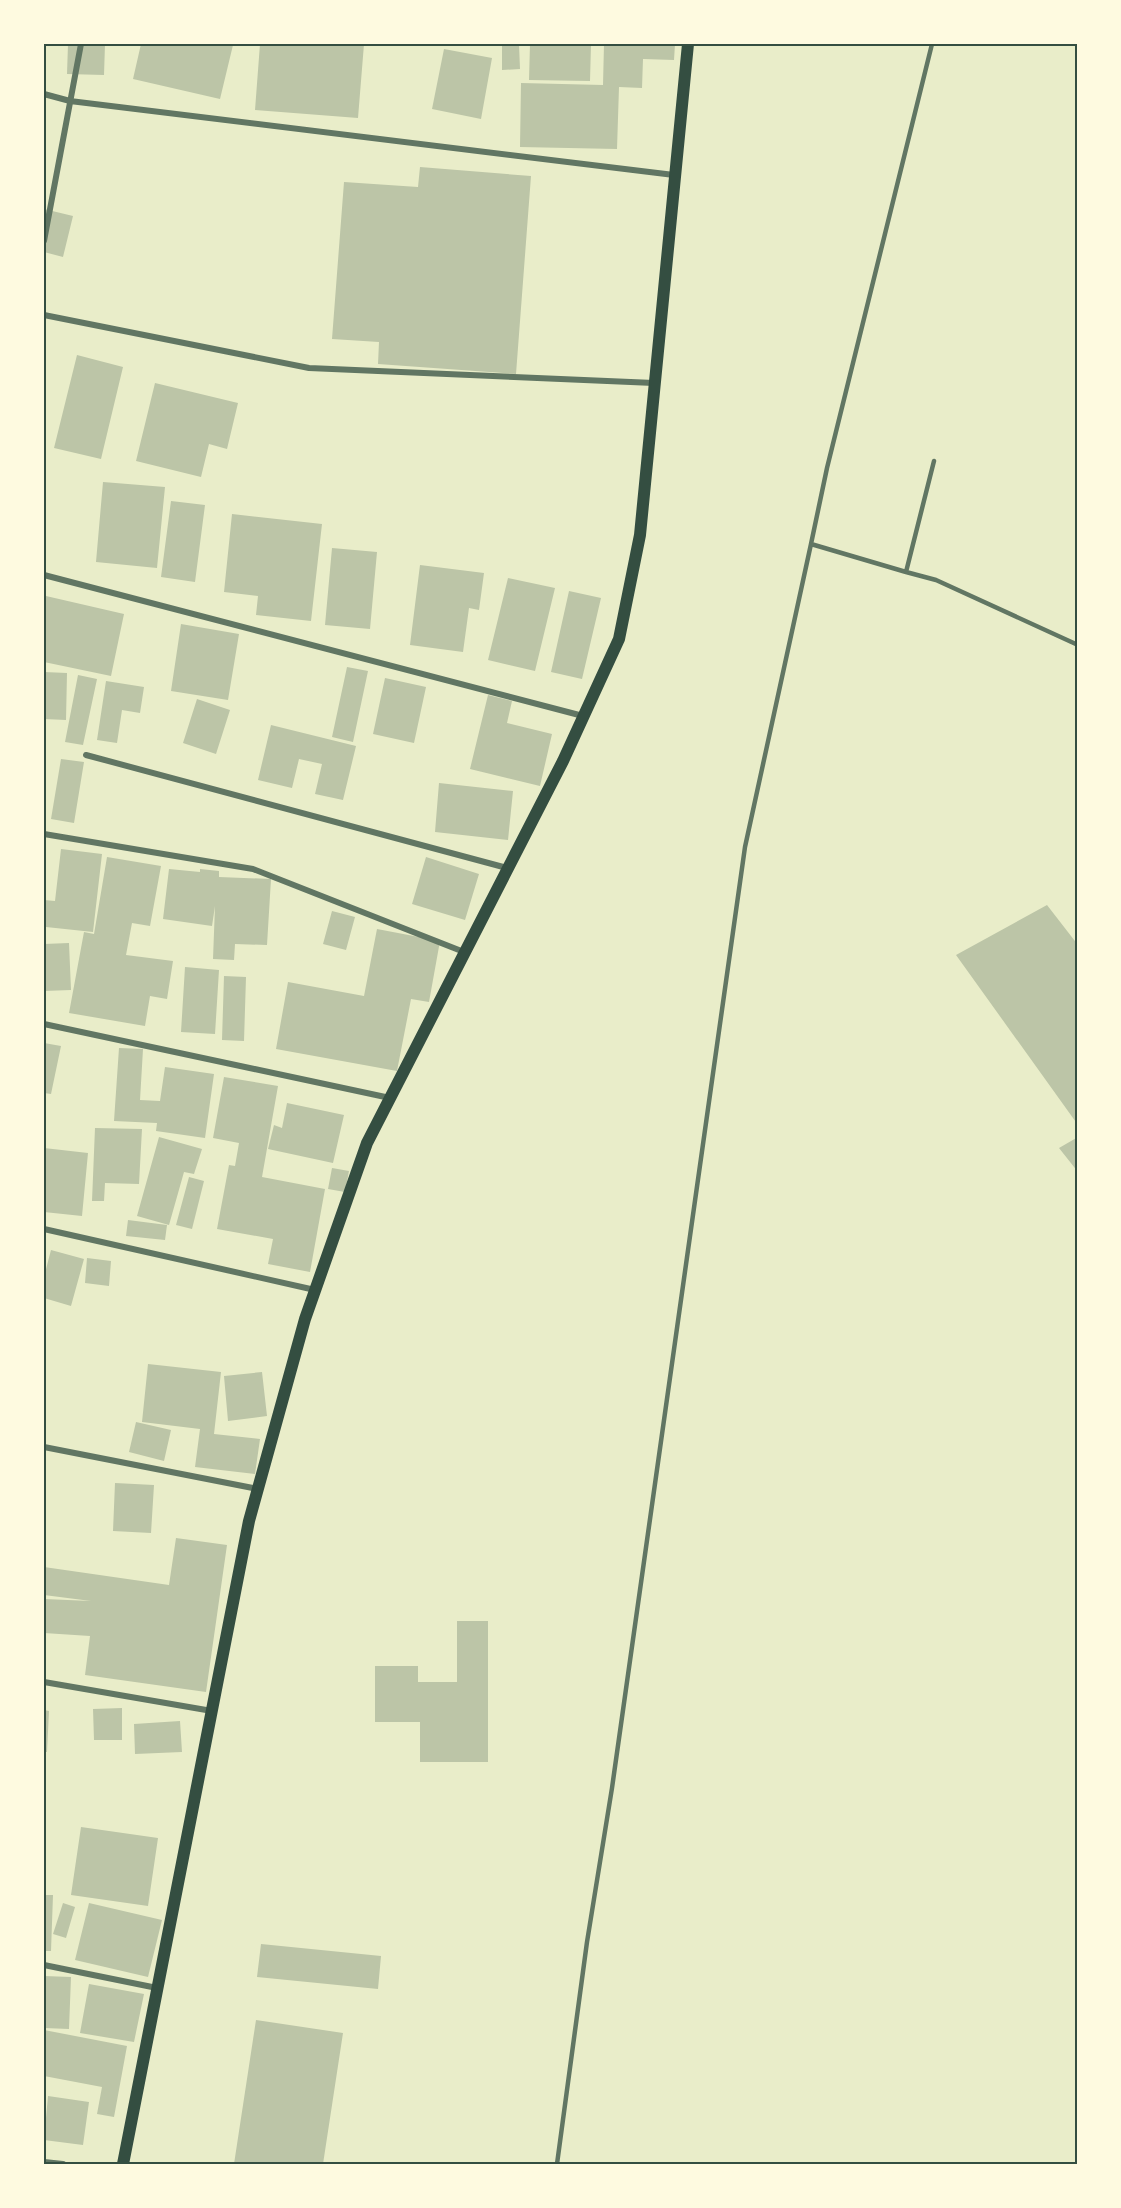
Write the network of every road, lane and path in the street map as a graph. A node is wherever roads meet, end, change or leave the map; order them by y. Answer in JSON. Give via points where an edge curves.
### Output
{"nodes":[{"id":1,"x":81,"y":44,"type":"edge"},
{"id":2,"x":688,"y":44,"type":"edge"},
{"id":3,"x":932,"y":44,"type":"edge"},
{"id":4,"x":44,"y":94,"type":"edge"},
{"id":5,"x":70,"y":101,"type":"junction"},
{"id":6,"x":674,"y":175,"type":"junction"},
{"id":7,"x":44,"y":241,"type":"edge"},
{"id":8,"x":44,"y":315,"type":"edge"},
{"id":9,"x":654,"y":383,"type":"junction"},
{"id":10,"x":934,"y":460,"type":"dead end"},
{"id":11,"x":811,"y":544,"type":"junction"},
{"id":12,"x":906,"y":572,"type":"junction"},
{"id":13,"x":44,"y":575,"type":"edge"},
{"id":14,"x":1077,"y":645,"type":"edge"},
{"id":15,"x":584,"y":716,"type":"junction"},
{"id":16,"x":86,"y":755,"type":"dead end"},
{"id":17,"x":44,"y":834,"type":"edge"},
{"id":18,"x":508,"y":868,"type":"junction"},
{"id":19,"x":465,"y":952,"type":"junction"},
{"id":20,"x":44,"y":1024,"type":"edge"},
{"id":21,"x":390,"y":1098,"type":"junction"},
{"id":22,"x":44,"y":1229,"type":"edge"},
{"id":23,"x":316,"y":1290,"type":"junction"},
{"id":24,"x":44,"y":1447,"type":"edge"},
{"id":25,"x":258,"y":1489,"type":"junction"},
{"id":26,"x":44,"y":1682,"type":"edge"},
{"id":27,"x":212,"y":1711,"type":"junction"},
{"id":28,"x":44,"y":1965,"type":"edge"},
{"id":29,"x":158,"y":1989,"type":"junction"},
{"id":30,"x":44,"y":2162,"type":"edge"},
{"id":31,"x":63,"y":2164,"type":"edge"},
{"id":32,"x":123,"y":2164,"type":"edge"},
{"id":33,"x":557,"y":2164,"type":"edge"}],
"edges":[{"from":1,"to":5,"type":"street"},
{"from":2,"to":6,"type":"main road"},
{"from":3,"to":11,"type":"lane"},
{"from":4,"to":5,"type":"street"},
{"from":5,"to":6,"type":"street"},
{"from":5,"to":7,"type":"street"},
{"from":6,"to":9,"type":"main road"},
{"from":8,"to":9,"type":"street","via":[[309,368]]},
{"from":9,"to":15,"type":"main road","via":[[640,535],[619,639]]},
{"from":10,"to":12,"type":"lane"},
{"from":11,"to":12,"type":"lane"},
{"from":11,"to":33,"type":"lane","via":[[745,847]]},
{"from":12,"to":14,"type":"lane","via":[[936,580]]},
{"from":13,"to":15,"type":"street"},
{"from":15,"to":18,"type":"main road"},
{"from":16,"to":18,"type":"street"},
{"from":17,"to":19,"type":"street","via":[[253,869]]},
{"from":18,"to":19,"type":"main road"},
{"from":19,"to":21,"type":"main road"},
{"from":20,"to":21,"type":"street"},
{"from":21,"to":23,"type":"main road","via":[[368,1143]]},
{"from":22,"to":23,"type":"street"},
{"from":23,"to":25,"type":"main road"},
{"from":24,"to":25,"type":"street"},
{"from":25,"to":27,"type":"main road"},
{"from":26,"to":27,"type":"street"},
{"from":27,"to":29,"type":"main road"},
{"from":28,"to":29,"type":"street"},
{"from":29,"to":32,"type":"main road"},
{"from":30,"to":31,"type":"street"}]}
